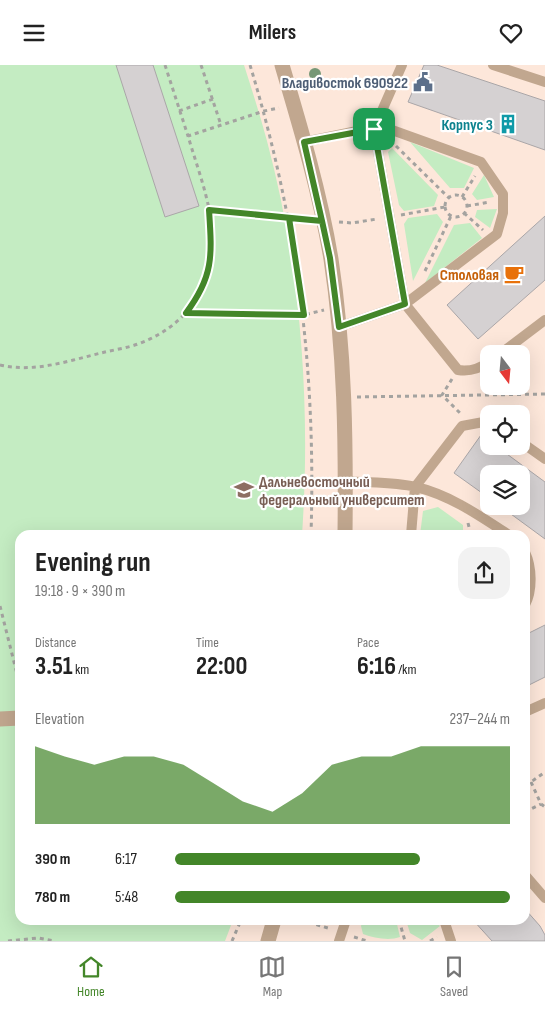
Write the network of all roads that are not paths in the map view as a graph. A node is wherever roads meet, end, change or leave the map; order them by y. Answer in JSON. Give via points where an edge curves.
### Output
{"nodes":[{"id":1,"x":282,"y":65,"type":"edge"},
{"id":2,"x":402,"y":65,"type":"edge"},
{"id":3,"x":493,"y":65,"type":"edge"},
{"id":4,"x":545,"y":82,"type":"edge"},
{"id":5,"x":374,"y":129,"type":"junction"},
{"id":6,"x":304,"y":142,"type":"junction"},
{"id":7,"x":405,"y":304,"type":"junction"},
{"id":8,"x":545,"y":320,"type":"edge"},
{"id":9,"x":339,"y":327,"type":"junction"},
{"id":10,"x":512,"y":345,"type":"edge"},
{"id":11,"x":480,"y":368,"type":"edge"},
{"id":12,"x":480,"y":422,"type":"edge"},
{"id":13,"x":530,"y":448,"type":"edge"},
{"id":14,"x":545,"y":459,"type":"edge"},
{"id":15,"x":346,"y":481,"type":"junction"},
{"id":16,"x":414,"y":487,"type":"junction"},
{"id":17,"x":345,"y":530,"type":"edge"},
{"id":18,"x":411,"y":530,"type":"edge"},
{"id":19,"x":501,"y":530,"type":"edge"},
{"id":20,"x":530,"y":563,"type":"edge"},
{"id":21,"x":530,"y":584,"type":"edge"},
{"id":22,"x":545,"y":703,"type":"edge"},
{"id":23,"x":530,"y":710,"type":"edge"},
{"id":24,"x":15,"y":718,"type":"edge"},
{"id":25,"x":0,"y":719,"type":"edge"},
{"id":26,"x":530,"y":881,"type":"edge"},
{"id":27,"x":545,"y":898,"type":"edge"},
{"id":28,"x":273,"y":925,"type":"edge"},
{"id":29,"x":345,"y":925,"type":"edge"},
{"id":30,"x":446,"y":925,"type":"edge"},
{"id":31,"x":341,"y":937,"type":"edge"},
{"id":32,"x":268,"y":941,"type":"edge"},
{"id":33,"x":451,"y":941,"type":"edge"}],
"edges":[{"from":1,"to":6,"type":"street"},
{"from":2,"to":5,"type":"lane"},
{"from":3,"to":4,"type":"lane"},
{"from":5,"to":6,"type":"lane"},
{"from":5,"to":7,"type":"lane"},
{"from":5,"to":7,"type":"lane","via":[[392,130],[483,164],[503,194],[503,213],[497,233]]},
{"from":6,"to":9,"type":"street","via":[[330,258]]},
{"from":7,"to":9,"type":"lane"},
{"from":7,"to":11,"type":"lane","via":[[458,370]]},
{"from":8,"to":10,"type":"lane"},
{"from":9,"to":15,"type":"street"},
{"from":12,"to":16,"type":"lane","via":[[462,426]]},
{"from":13,"to":14,"type":"lane"},
{"from":15,"to":16,"type":"lane"},
{"from":15,"to":17,"type":"street"},
{"from":16,"to":18,"type":"lane"},
{"from":16,"to":19,"type":"lane","via":[[466,507]]},
{"from":20,"to":21,"type":"lane"},
{"from":22,"to":23,"type":"lane"},
{"from":24,"to":25,"type":"street"},
{"from":26,"to":27,"type":"lane"},
{"from":28,"to":32,"type":"street"},
{"from":29,"to":31,"type":"lane"},
{"from":30,"to":33,"type":"lane"}]}
